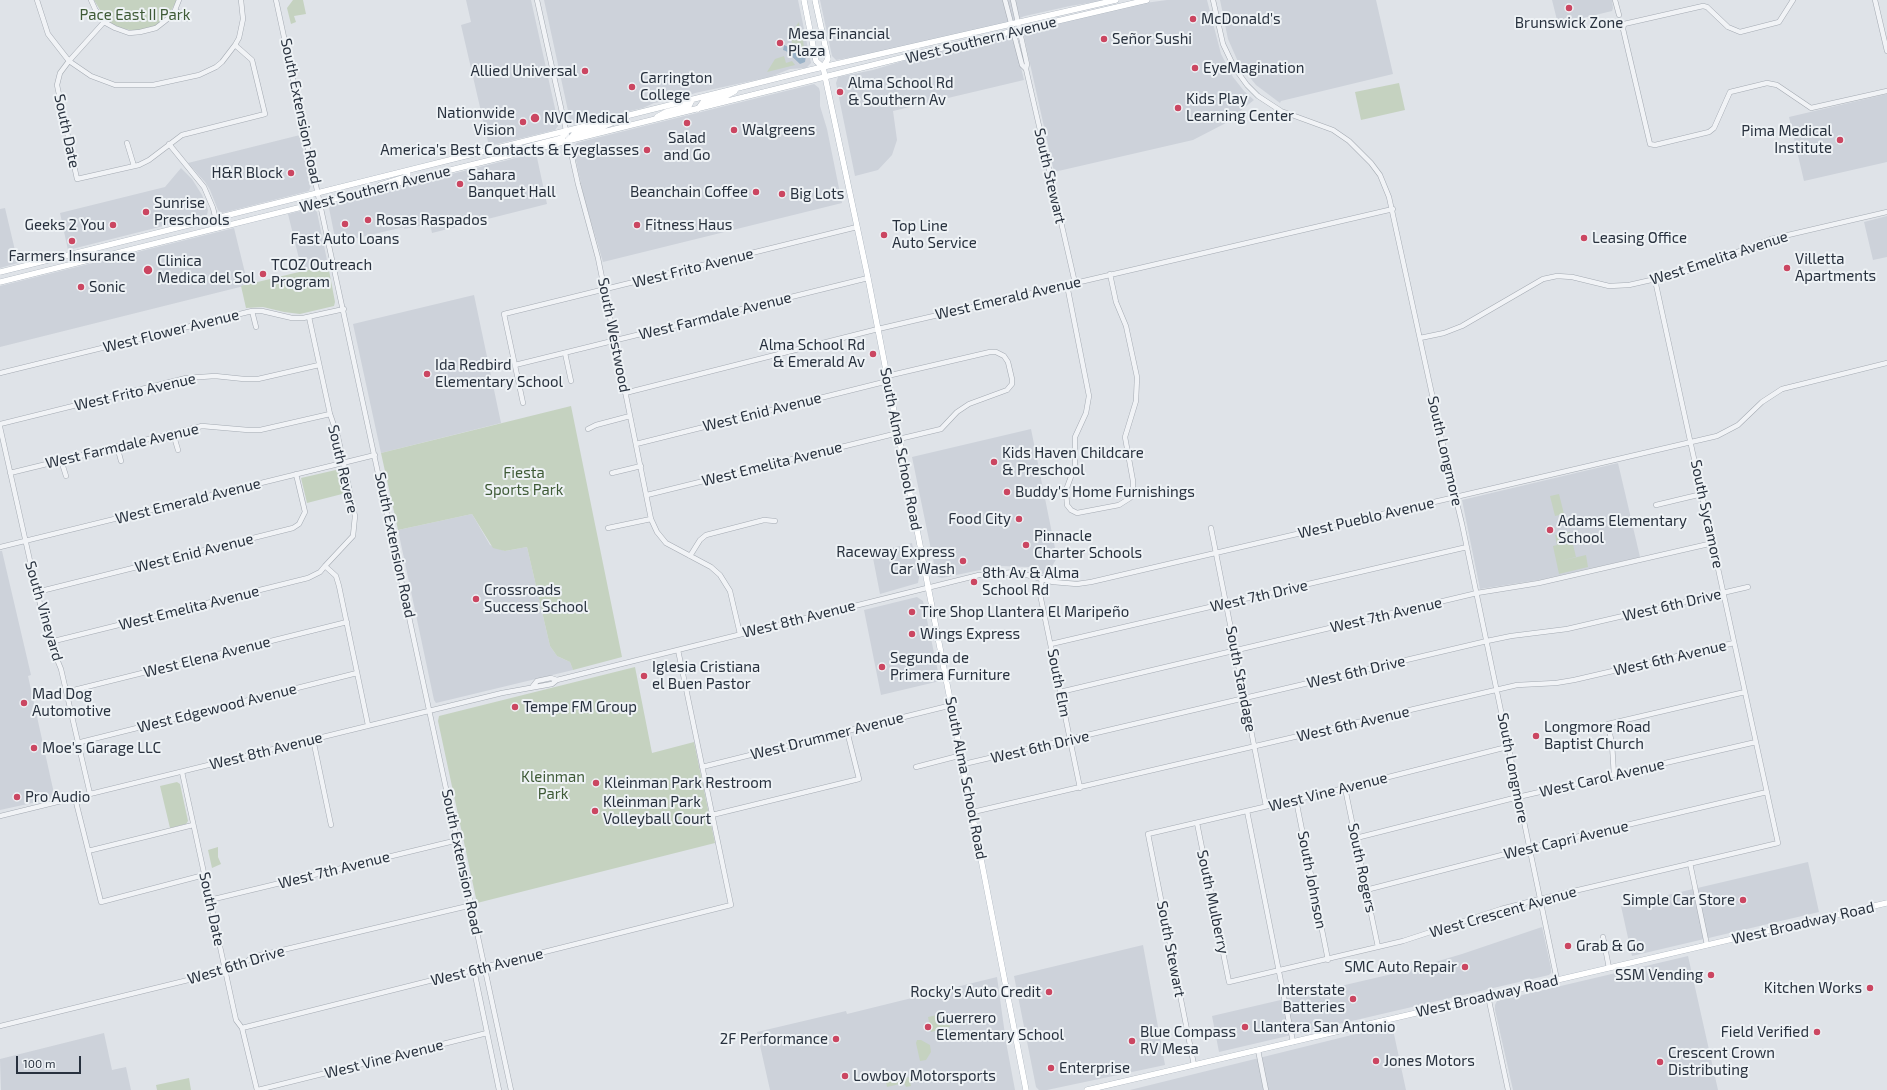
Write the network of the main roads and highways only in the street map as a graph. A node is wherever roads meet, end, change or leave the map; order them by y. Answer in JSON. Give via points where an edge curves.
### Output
{"nodes":[{"id":1,"x":804,"y":0,"type":"edge"},
{"id":2,"x":815,"y":0,"type":"edge"},
{"id":3,"x":1116,"y":0,"type":"edge"},
{"id":4,"x":1147,"y":0,"type":"edge"},
{"id":5,"x":824,"y":67,"type":"junction"},
{"id":6,"x":826,"y":77,"type":"junction"},
{"id":7,"x":743,"y":87,"type":"junction"},
{"id":8,"x":692,"y":100,"type":"junction"},
{"id":9,"x":698,"y":109,"type":"junction"},
{"id":10,"x":618,"y":118,"type":"junction"},
{"id":11,"x":647,"y":122,"type":"junction"},
{"id":12,"x":566,"y":132,"type":"junction"},
{"id":13,"x":568,"y":141,"type":"junction"},
{"id":14,"x":470,"y":155,"type":"junction"},
{"id":15,"x":512,"y":155,"type":"junction"},
{"id":16,"x":473,"y":165,"type":"junction"},
{"id":17,"x":407,"y":171,"type":"junction"},
{"id":18,"x":370,"y":190,"type":"junction"},
{"id":19,"x":0,"y":272,"type":"edge"},
{"id":20,"x":0,"y":282,"type":"edge"},
{"id":21,"x":1887,"y":903,"type":"edge"},
{"id":22,"x":1026,"y":1090,"type":"edge"},
{"id":23,"x":1087,"y":1090,"type":"edge"}],
"edges":[{"from":1,"to":5,"type":"main road","name":"South Alma School Road","via":[[816,61]]},
{"from":2,"to":5,"type":"main road","name":"South Alma School Road","via":[[828,58]]},
{"from":3,"to":5,"type":"main road","name":"West Southern Avenue"},
{"from":4,"to":6,"type":"main road","name":"West Southern Avenue"},
{"from":5,"to":6,"type":"main road","name":"South Alma School Road"},
{"from":5,"to":7,"type":"main road","name":"West Southern Avenue"},
{"from":6,"to":9,"type":"main road","name":"West Southern Avenue"},
{"from":6,"to":22,"type":"main road","name":"South Alma School Road","via":[[888,378]]},
{"from":7,"to":8,"type":"main road","name":"West Southern Avenue"},
{"from":7,"to":9,"type":"main road","via":[[726,96],[704,102]]},
{"from":8,"to":10,"type":"main road","name":"West Southern Avenue"},
{"from":8,"to":11,"type":"main road","via":[[688,106],[666,112]]},
{"from":9,"to":11,"type":"main road","name":"West Southern Avenue"},
{"from":10,"to":12,"type":"main road","name":"West Southern Avenue"},
{"from":10,"to":13,"type":"main road","via":[[602,127],[574,134]]},
{"from":11,"to":13,"type":"main road","name":"West Southern Avenue"},
{"from":12,"to":14,"type":"main road","name":"West Southern Avenue"},
{"from":12,"to":15,"type":"main road","via":[[562,138],[526,146]]},
{"from":13,"to":15,"type":"main road","name":"West Southern Avenue"},
{"from":14,"to":16,"type":"main road"},
{"from":14,"to":17,"type":"main road","name":"West Southern Avenue"},
{"from":15,"to":16,"type":"main road","name":"West Southern Avenue"},
{"from":16,"to":18,"type":"main road","name":"West Southern Avenue"},
{"from":17,"to":18,"type":"main road","via":[[406,177],[388,181]]},
{"from":17,"to":19,"type":"main road","name":"West Southern Avenue"},
{"from":18,"to":20,"type":"main road","name":"West Southern Avenue"},
{"from":21,"to":23,"type":"main road","name":"West Broadway Road"}]}
